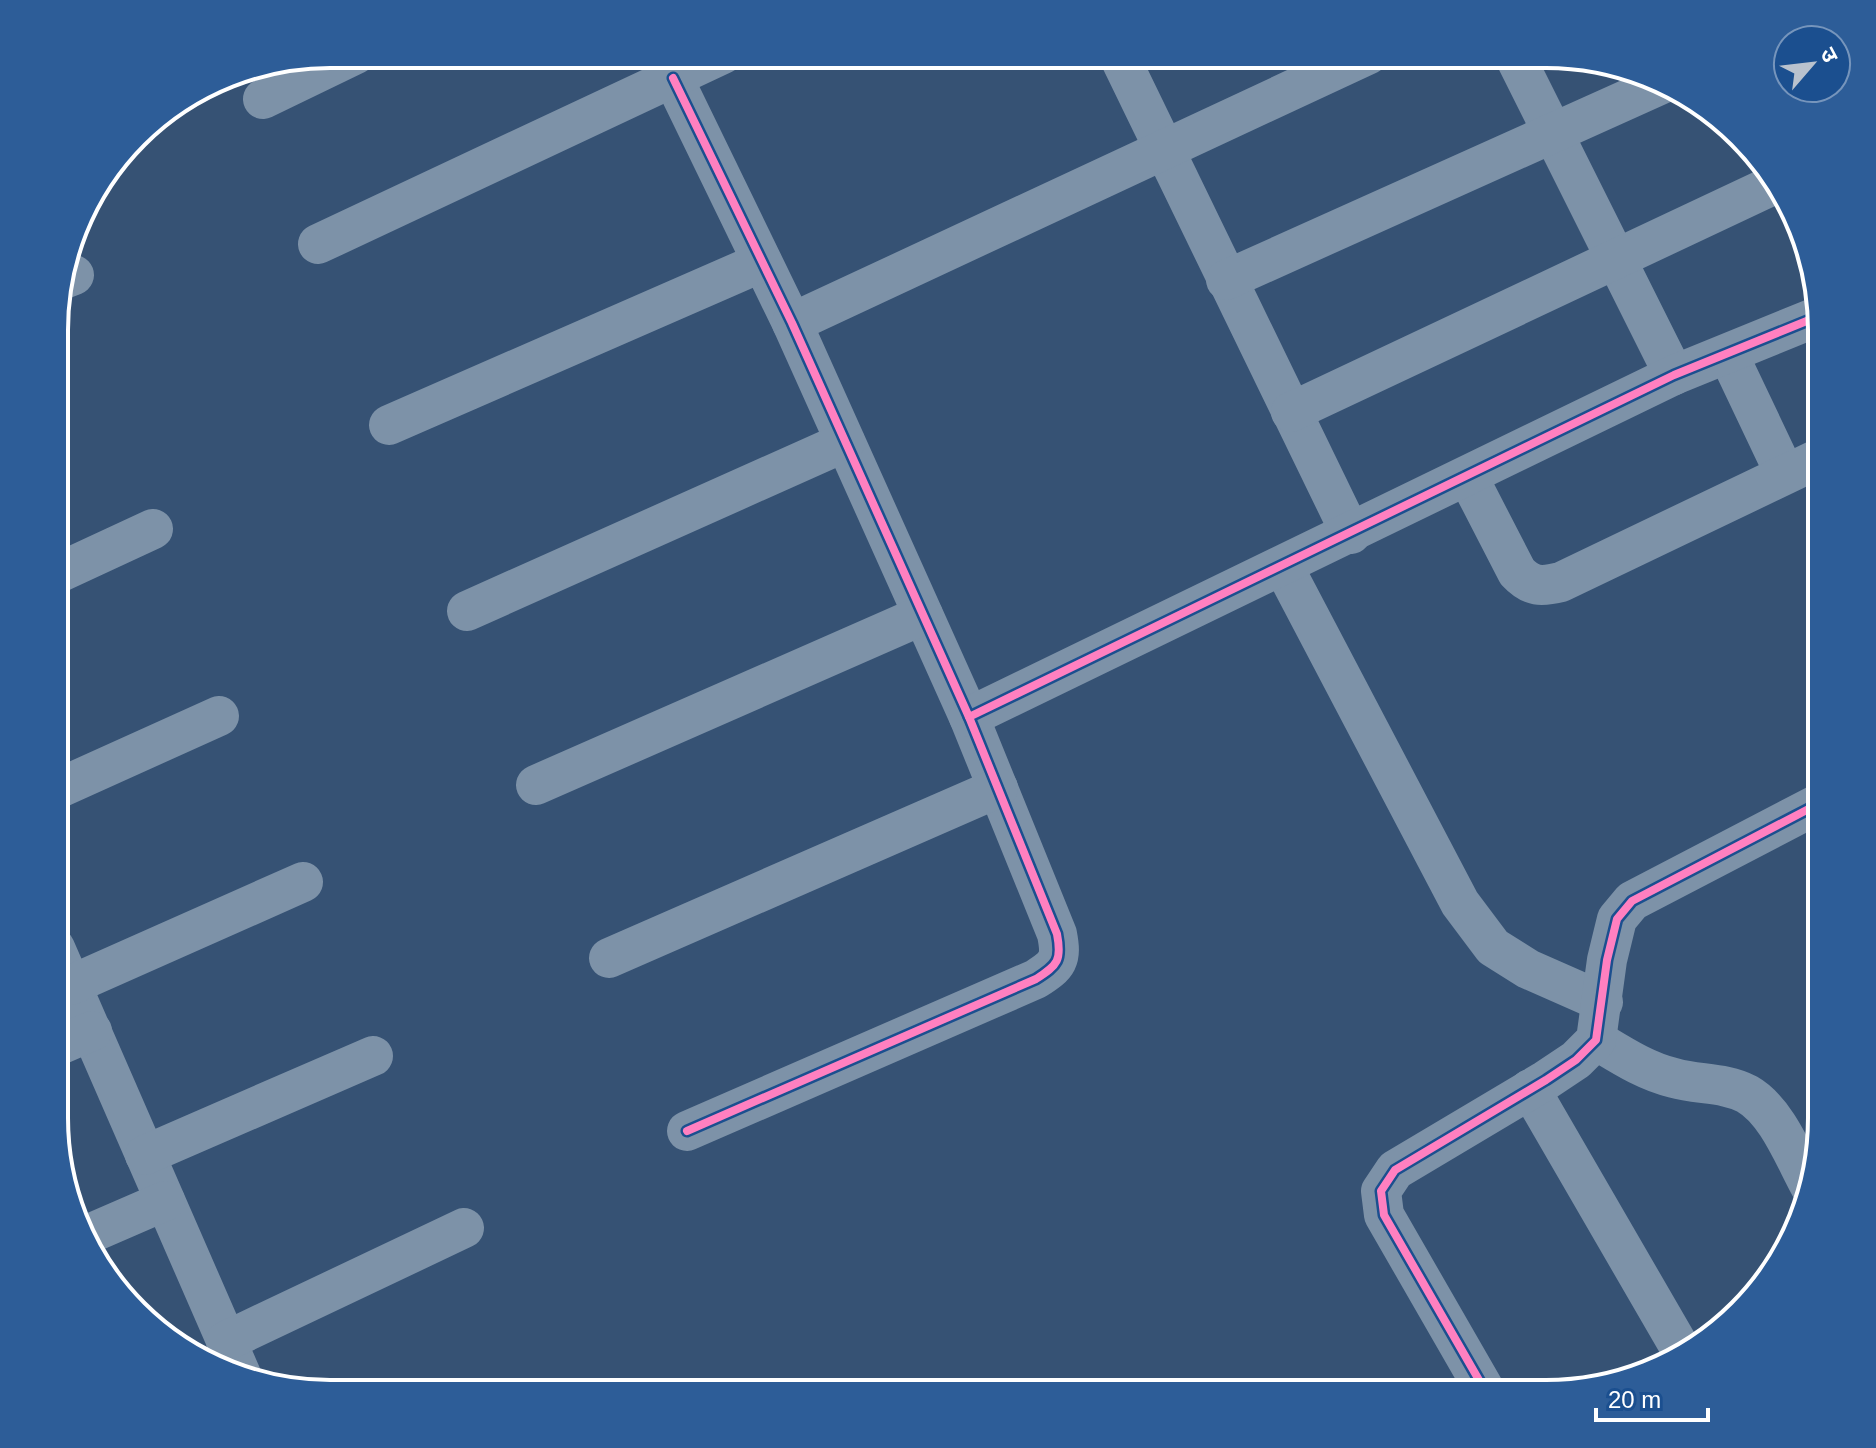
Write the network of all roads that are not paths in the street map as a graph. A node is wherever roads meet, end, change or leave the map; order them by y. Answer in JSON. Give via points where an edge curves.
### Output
{"nodes":[{"id":1,"x":327,"y":68,"type":"edge"},
{"id":2,"x":693,"y":68,"type":"edge"},
{"id":3,"x":1125,"y":69,"type":"edge"},
{"id":4,"x":1338,"y":69,"type":"edge"},
{"id":5,"x":1521,"y":69,"type":"edge"},
{"id":6,"x":673,"y":78,"type":"junction"},
{"id":7,"x":1650,"y":90,"type":"edge"},
{"id":8,"x":263,"y":99,"type":"dead end"},
{"id":9,"x":1554,"y":135,"type":"junction"},
{"id":10,"x":1165,"y":151,"type":"junction"},
{"id":11,"x":1766,"y":188,"type":"edge"},
{"id":12,"x":318,"y":244,"type":"dead end"},
{"id":13,"x":1616,"y":258,"type":"junction"},
{"id":14,"x":762,"y":262,"type":"junction"},
{"id":15,"x":1226,"y":280,"type":"junction"},
{"id":16,"x":1807,"y":321,"type":"edge"},
{"id":17,"x":792,"y":323,"type":"junction"},
{"id":18,"x":1728,"y":354,"type":"junction"},
{"id":19,"x":1674,"y":375,"type":"junction"},
{"id":20,"x":1291,"y":412,"type":"junction"},
{"id":21,"x":389,"y":425,"type":"dead end"},
{"id":22,"x":845,"y":442,"type":"junction"},
{"id":23,"x":1808,"y":464,"type":"edge"},
{"id":24,"x":1785,"y":474,"type":"junction"},
{"id":25,"x":1468,"y":477,"type":"junction"},
{"id":26,"x":153,"y":529,"type":"dead end"},
{"id":27,"x":1351,"y":534,"type":"junction"},
{"id":28,"x":1283,"y":566,"type":"junction"},
{"id":29,"x":68,"y":568,"type":"edge"},
{"id":30,"x":467,"y":611,"type":"dead end"},
{"id":31,"x":923,"y":615,"type":"junction"},
{"id":32,"x":219,"y":716,"type":"dead end"},
{"id":33,"x":969,"y":717,"type":"junction"},
{"id":34,"x":69,"y":784,"type":"edge"},
{"id":35,"x":536,"y":785,"type":"dead end"},
{"id":36,"x":998,"y":788,"type":"junction"},
{"id":37,"x":1807,"y":809,"type":"edge"},
{"id":38,"x":303,"y":882,"type":"dead end"},
{"id":39,"x":609,"y":958,"type":"dead end"},
{"id":40,"x":69,"y":980,"type":"edge"},
{"id":41,"x":71,"y":985,"type":"junction"},
{"id":42,"x":1600,"y":1021,"type":"junction"},
{"id":43,"x":92,"y":1031,"type":"junction"},
{"id":44,"x":69,"y":1041,"type":"edge"},
{"id":45,"x":373,"y":1056,"type":"dead end"},
{"id":46,"x":1530,"y":1089,"type":"junction"},
{"id":47,"x":687,"y":1131,"type":"dead end"},
{"id":48,"x":145,"y":1155,"type":"junction"},
{"id":49,"x":1802,"y":1172,"type":"edge"},
{"id":50,"x":165,"y":1201,"type":"junction"},
{"id":51,"x":464,"y":1228,"type":"dead end"},
{"id":52,"x":94,"y":1232,"type":"edge"},
{"id":53,"x":1678,"y":1344,"type":"edge"},
{"id":54,"x":234,"y":1361,"type":"edge"},
{"id":55,"x":241,"y":1364,"type":"edge"},
{"id":56,"x":1479,"y":1380,"type":"edge"}],
"edges":[{"from":1,"to":8,"type":"street"},
{"from":2,"to":6,"type":"street"},
{"from":3,"to":10,"type":"street"},
{"from":4,"to":10,"type":"street"},
{"from":5,"to":9,"type":"street"},
{"from":6,"to":12,"type":"street"},
{"from":6,"to":14,"type":"street"},
{"from":7,"to":9,"type":"street"},
{"from":9,"to":13,"type":"street"},
{"from":9,"to":15,"type":"street"},
{"from":10,"to":15,"type":"street"},
{"from":10,"to":17,"type":"street"},
{"from":11,"to":13,"type":"street"},
{"from":13,"to":19,"type":"street"},
{"from":13,"to":20,"type":"street"},
{"from":14,"to":17,"type":"street"},
{"from":14,"to":21,"type":"street"},
{"from":15,"to":20,"type":"street"},
{"from":16,"to":18,"type":"street"},
{"from":17,"to":22,"type":"street"},
{"from":18,"to":19,"type":"street"},
{"from":18,"to":24,"type":"street"},
{"from":19,"to":25,"type":"street"},
{"from":20,"to":27,"type":"street"},
{"from":22,"to":30,"type":"street"},
{"from":22,"to":31,"type":"street"},
{"from":23,"to":24,"type":"street"},
{"from":24,"to":25,"type":"street","via":[[1542,587],[1517,572]]},
{"from":25,"to":27,"type":"street"},
{"from":26,"to":29,"type":"street"},
{"from":27,"to":28,"type":"street"},
{"from":28,"to":33,"type":"street"},
{"from":28,"to":42,"type":"street","via":[[1468,914],[1493,947]]},
{"from":31,"to":33,"type":"street"},
{"from":31,"to":35,"type":"street"},
{"from":32,"to":34,"type":"street"},
{"from":33,"to":36,"type":"street"},
{"from":36,"to":39,"type":"street"},
{"from":36,"to":47,"type":"street","via":[[1057,934],[1060,952],[1053,968]]},
{"from":37,"to":42,"type":"street","via":[[1632,901],[1617,919]]},
{"from":38,"to":41,"type":"street"},
{"from":40,"to":41,"type":"street"},
{"from":41,"to":43,"type":"street"},
{"from":42,"to":46,"type":"street","via":[[1576,1060]]},
{"from":42,"to":49,"type":"street","via":[[1634,1064],[1674,1079],[1722,1085],[1749,1095],[1772,1118]]},
{"from":43,"to":44,"type":"street"},
{"from":43,"to":48,"type":"street"},
{"from":45,"to":48,"type":"street"},
{"from":46,"to":53,"type":"street"},
{"from":46,"to":56,"type":"street","via":[[1395,1170],[1381,1191],[1384,1215]]},
{"from":48,"to":50,"type":"street"},
{"from":50,"to":52,"type":"street"},
{"from":50,"to":54,"type":"street"},
{"from":51,"to":55,"type":"street"}]}
